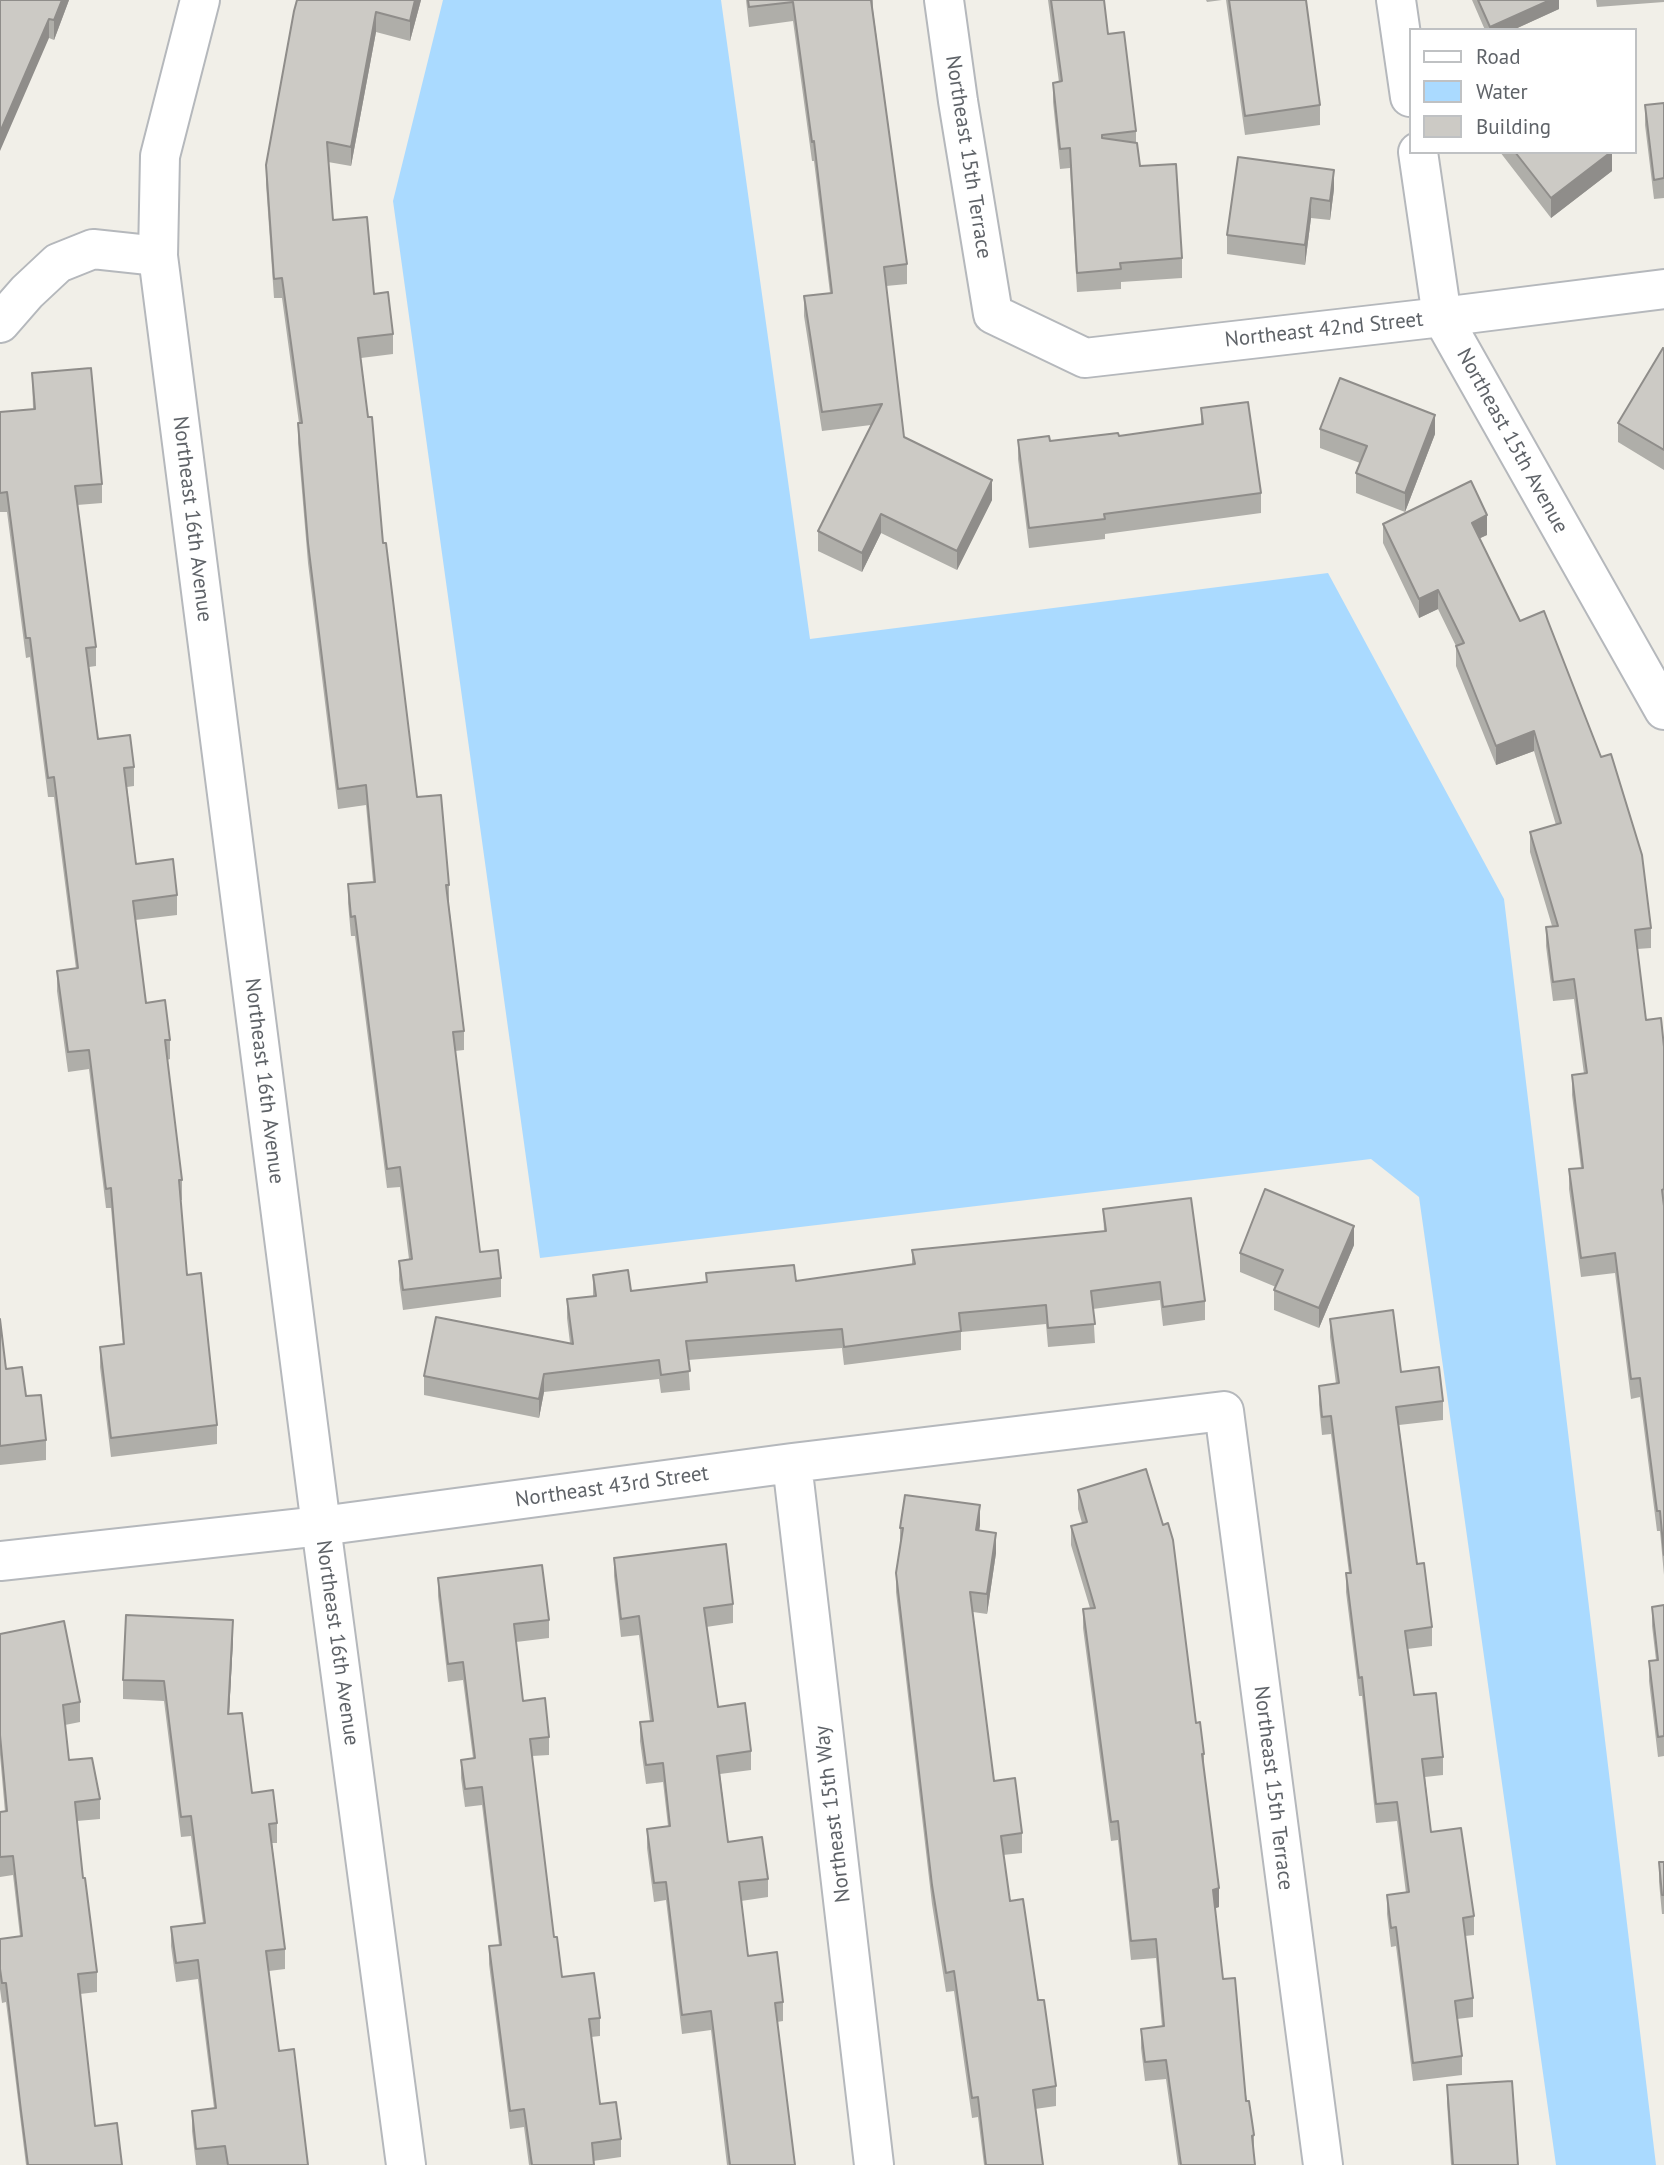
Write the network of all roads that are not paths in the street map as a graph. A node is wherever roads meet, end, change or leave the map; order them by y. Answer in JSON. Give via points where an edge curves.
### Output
{"nodes":[{"id":1,"x":200,"y":0,"type":"edge"},
{"id":2,"x":944,"y":0,"type":"edge"},
{"id":3,"x":1396,"y":0,"type":"edge"},
{"id":4,"x":1408,"y":83,"type":"edge"},
{"id":5,"x":1418,"y":154,"type":"edge"},
{"id":6,"x":158,"y":256,"type":"junction"},
{"id":7,"x":1664,"y":289,"type":"edge"},
{"id":8,"x":992,"y":314,"type":"joint"},
{"id":9,"x":1442,"y":317,"type":"junction"},
{"id":10,"x":0,"y":323,"type":"edge"},
{"id":11,"x":1664,"y":710,"type":"edge"},
{"id":12,"x":1224,"y":1411,"type":"joint"},
{"id":13,"x":792,"y":1463,"type":"junction"},
{"id":14,"x":321,"y":1526,"type":"junction"},
{"id":15,"x":0,"y":1561,"type":"edge"},
{"id":16,"x":406,"y":2165,"type":"edge"},
{"id":17,"x":874,"y":2165,"type":"edge"},
{"id":18,"x":1323,"y":2165,"type":"edge"}],
"edges":[{"from":1,"to":6,"type":"street","name":"Northeast 16th Avenue","via":[[160,156]]},
{"from":2,"to":8,"type":"street","name":"Northeast 15th Terrace"},
{"from":3,"to":4,"type":"street"},
{"from":5,"to":9,"type":"street","name":"Northeast 15th Avenue"},
{"from":6,"to":10,"type":"street","via":[[93,249],[58,263]]},
{"from":6,"to":14,"type":"street","name":"Northeast 16th Avenue"},
{"from":7,"to":9,"type":"street","name":"Northeast 42nd Street"},
{"from":8,"to":9,"type":"street","name":"Northeast 42nd Street","via":[[1085,358]]},
{"from":9,"to":11,"type":"street","name":"Northeast 15th Avenue"},
{"from":12,"to":13,"type":"street","name":"Northeast 43rd Street"},
{"from":12,"to":18,"type":"street","name":"Northeast 15th Terrace"},
{"from":13,"to":14,"type":"street","name":"Northeast 43rd Street"},
{"from":13,"to":17,"type":"street","name":"Northeast 15th Way"},
{"from":14,"to":15,"type":"street","name":"Northeast 43rd Street"},
{"from":14,"to":16,"type":"street","name":"Northeast 16th Avenue"}]}
